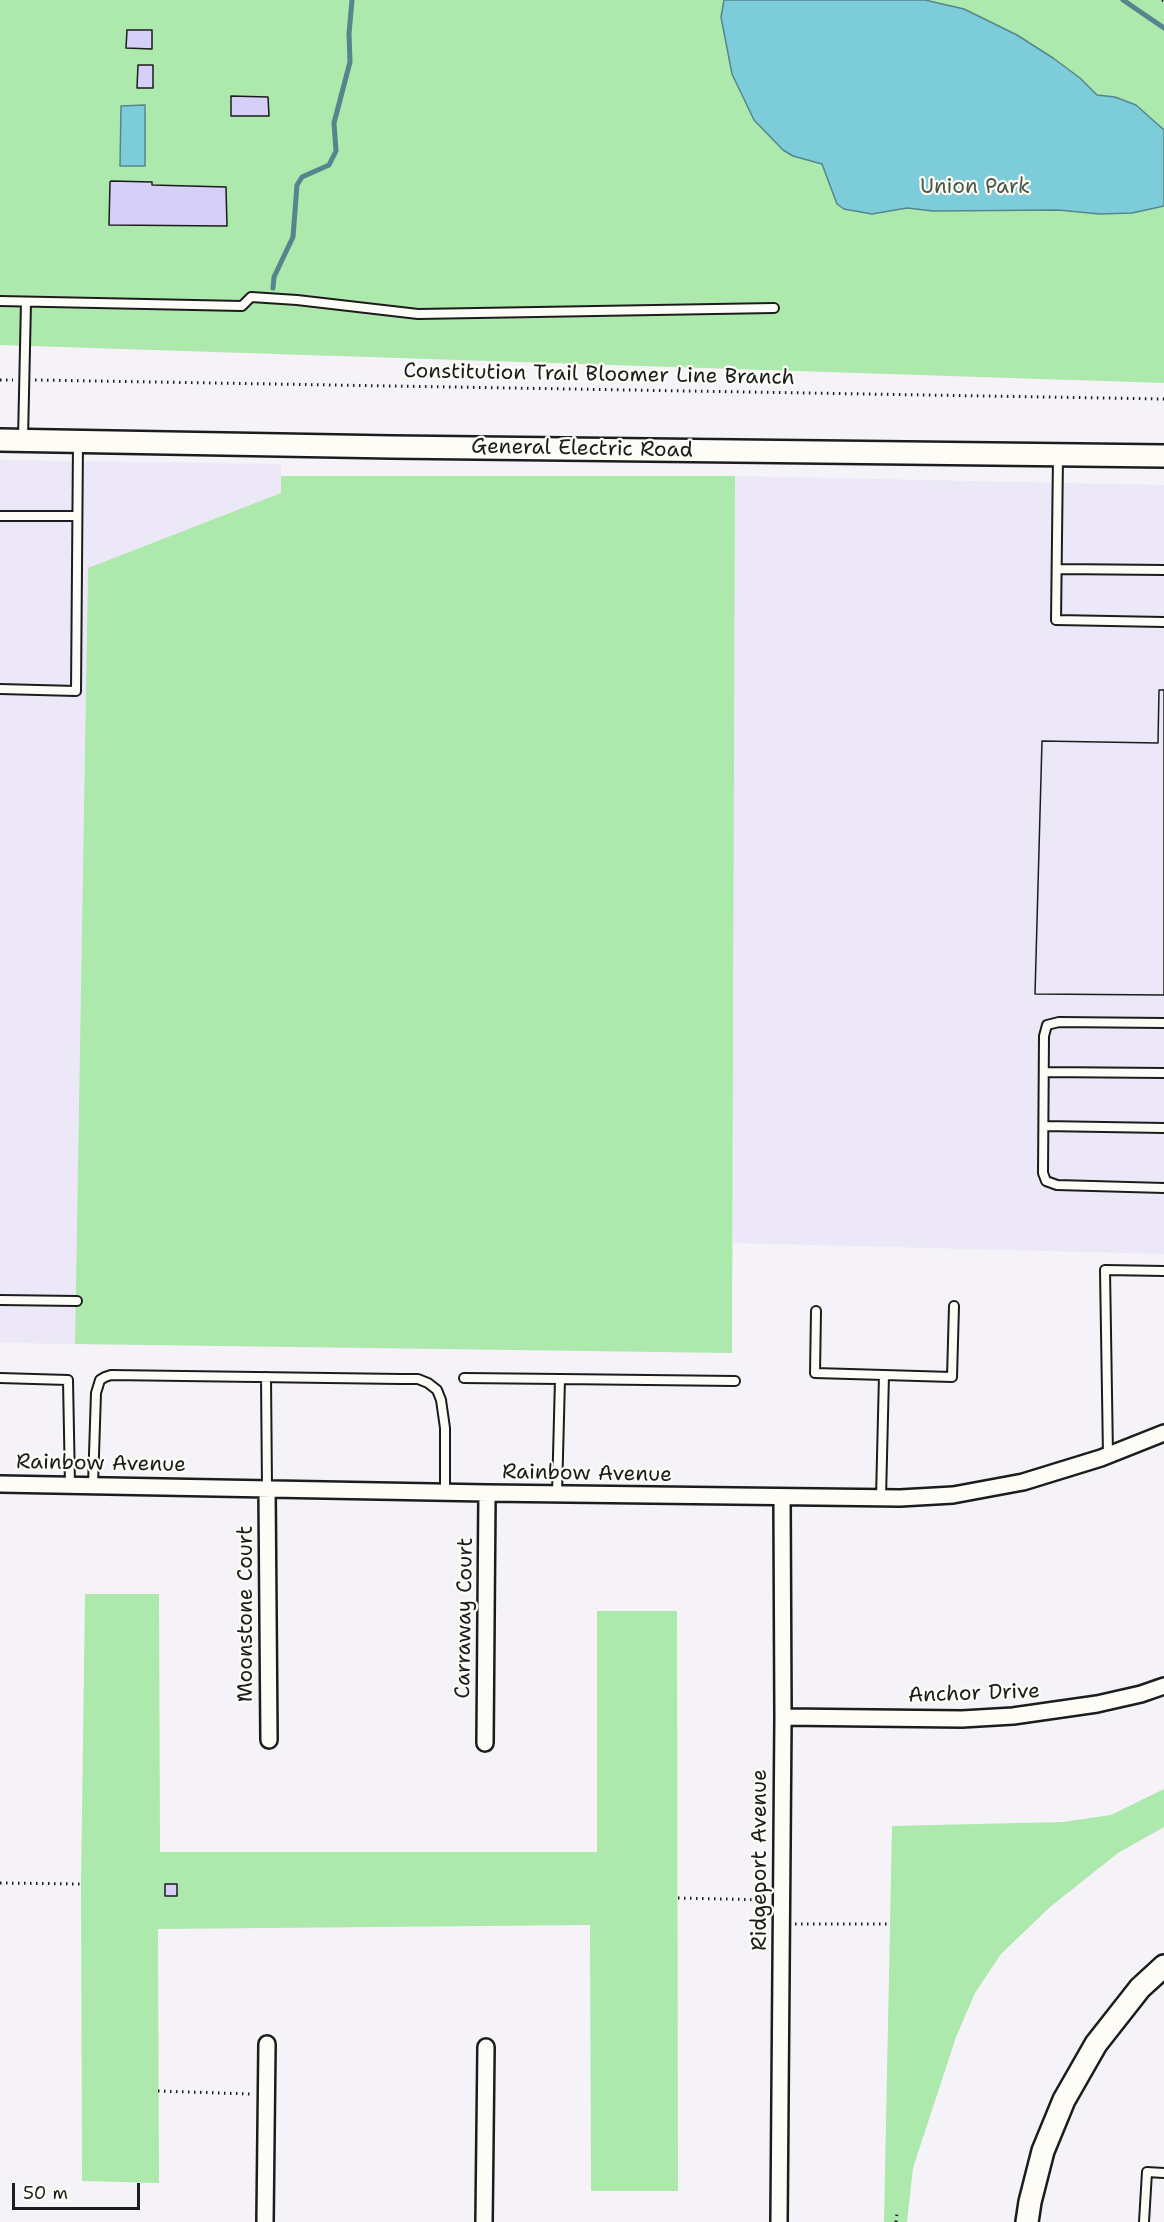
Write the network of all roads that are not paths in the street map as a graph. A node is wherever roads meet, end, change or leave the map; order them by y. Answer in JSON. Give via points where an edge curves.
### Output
{"nodes":[{"id":1,"x":0,"y":301,"type":"edge"},
{"id":2,"x":26,"y":302,"type":"junction"},
{"id":3,"x":774,"y":308,"type":"dead end"},
{"id":4,"x":0,"y":440,"type":"edge"},
{"id":5,"x":23,"y":440,"type":"junction"},
{"id":6,"x":78,"y":442,"type":"junction"},
{"id":7,"x":1058,"y":455,"type":"junction"},
{"id":8,"x":1164,"y":456,"type":"edge"},
{"id":9,"x":0,"y":516,"type":"edge"},
{"id":10,"x":77,"y":516,"type":"junction"},
{"id":11,"x":1058,"y":569,"type":"junction"},
{"id":12,"x":1164,"y":570,"type":"edge"},
{"id":13,"x":1164,"y":622,"type":"edge"},
{"id":14,"x":0,"y":689,"type":"edge"},
{"id":15,"x":1164,"y":1023,"type":"edge"},
{"id":16,"x":1044,"y":1072,"type":"junction"},
{"id":17,"x":1164,"y":1073,"type":"edge"},
{"id":18,"x":1044,"y":1126,"type":"junction"},
{"id":19,"x":1164,"y":1128,"type":"edge"},
{"id":20,"x":1164,"y":1188,"type":"edge"},
{"id":21,"x":1164,"y":1271,"type":"edge"},
{"id":22,"x":0,"y":1300,"type":"edge"},
{"id":23,"x":77,"y":1301,"type":"dead end"},
{"id":24,"x":954,"y":1306,"type":"dead end"},
{"id":25,"x":816,"y":1311,"type":"dead end"},
{"id":26,"x":884,"y":1375,"type":"junction"},
{"id":27,"x":266,"y":1377,"type":"junction"},
{"id":28,"x":0,"y":1378,"type":"edge"},
{"id":29,"x":464,"y":1378,"type":"dead end"},
{"id":30,"x":560,"y":1379,"type":"junction"},
{"id":31,"x":735,"y":1381,"type":"dead end"},
{"id":32,"x":1164,"y":1433,"type":"edge"},
{"id":33,"x":1108,"y":1455,"type":"junction"},
{"id":34,"x":0,"y":1484,"type":"edge"},
{"id":35,"x":70,"y":1485,"type":"junction"},
{"id":36,"x":93,"y":1485,"type":"junction"},
{"id":37,"x":267,"y":1488,"type":"junction"},
{"id":38,"x":445,"y":1492,"type":"junction"},
{"id":39,"x":488,"y":1494,"type":"junction"},
{"id":40,"x":557,"y":1494,"type":"junction"},
{"id":41,"x":782,"y":1498,"type":"junction"},
{"id":42,"x":881,"y":1498,"type":"junction"},
{"id":43,"x":1164,"y":1686,"type":"edge"},
{"id":44,"x":783,"y":1717,"type":"junction"},
{"id":45,"x":269,"y":1740,"type":"dead end"},
{"id":46,"x":485,"y":1743,"type":"dead end"},
{"id":47,"x":1164,"y":1966,"type":"edge"},
{"id":48,"x":267,"y":2044,"type":"dead end"},
{"id":49,"x":486,"y":2047,"type":"dead end"},
{"id":50,"x":1164,"y":2173,"type":"edge"},
{"id":51,"x":265,"y":2222,"type":"edge"},
{"id":52,"x":484,"y":2222,"type":"edge"},
{"id":53,"x":779,"y":2222,"type":"edge"},
{"id":54,"x":1027,"y":2222,"type":"edge"},
{"id":55,"x":1144,"y":2222,"type":"edge"}],
"edges":[{"from":1,"to":2,"type":"lane"},
{"from":2,"to":3,"type":"lane","via":[[242,306],[251,297],[418,314]]},
{"from":2,"to":5,"type":"lane"},
{"from":4,"to":5,"type":"main road","name":"General Electric Road"},
{"from":5,"to":6,"type":"main road","name":"General Electric Road"},
{"from":6,"to":7,"type":"main road","name":"General Electric Road"},
{"from":6,"to":10,"type":"lane"},
{"from":7,"to":8,"type":"main road","name":"General Electric Road"},
{"from":7,"to":11,"type":"lane"},
{"from":9,"to":10,"type":"lane"},
{"from":10,"to":14,"type":"lane","via":[[76,692]]},
{"from":11,"to":12,"type":"lane"},
{"from":11,"to":13,"type":"lane","via":[[1056,620]]},
{"from":15,"to":16,"type":"lane","via":[[1047,1024]]},
{"from":16,"to":17,"type":"lane"},
{"from":16,"to":18,"type":"lane"},
{"from":18,"to":19,"type":"lane"},
{"from":18,"to":20,"type":"lane","via":[[1046,1181],[1057,1185]]},
{"from":21,"to":33,"type":"lane","via":[[1106,1270]]},
{"from":22,"to":23,"type":"lane"},
{"from":24,"to":26,"type":"lane","via":[[952,1377]]},
{"from":25,"to":26,"type":"lane","via":[[815,1373]]},
{"from":26,"to":42,"type":"lane"},
{"from":27,"to":36,"type":"lane","via":[[111,1375],[100,1380],[94,1405]]},
{"from":27,"to":37,"type":"lane"},
{"from":27,"to":38,"type":"lane","via":[[401,1378],[428,1383],[437,1390],[444,1412]]},
{"from":28,"to":35,"type":"lane","via":[[68,1380]]},
{"from":29,"to":30,"type":"lane"},
{"from":30,"to":31,"type":"lane"},
{"from":30,"to":40,"type":"lane"},
{"from":32,"to":33,"type":"street","name":"Rainbow Avenue"},
{"from":33,"to":42,"type":"street","name":"Rainbow Avenue","via":[[1023,1482],[953,1495]]},
{"from":34,"to":35,"type":"street","name":"Rainbow Avenue"},
{"from":35,"to":36,"type":"street","name":"Rainbow Avenue"},
{"from":36,"to":37,"type":"street","name":"Rainbow Avenue"},
{"from":37,"to":38,"type":"street","name":"Rainbow Avenue"},
{"from":37,"to":45,"type":"street","name":"Moonstone Court"},
{"from":38,"to":39,"type":"street","name":"Rainbow Avenue"},
{"from":39,"to":40,"type":"street","name":"Rainbow Avenue"},
{"from":39,"to":46,"type":"street","name":"Carraway Court"},
{"from":40,"to":41,"type":"street","name":"Rainbow Avenue"},
{"from":41,"to":42,"type":"street","name":"Rainbow Avenue"},
{"from":41,"to":44,"type":"street","name":"Ridgeport Avenue"},
{"from":43,"to":44,"type":"street","name":"Anchor Drive","via":[[1097,1704],[1013,1716]]},
{"from":44,"to":53,"type":"street","name":"Ridgeport Avenue"},
{"from":47,"to":54,"type":"main road","via":[[1140,1988],[1096,2044],[1064,2100],[1043,2151]]},
{"from":48,"to":51,"type":"street"},
{"from":49,"to":52,"type":"street"},
{"from":50,"to":55,"type":"lane","via":[[1147,2172]]}]}
